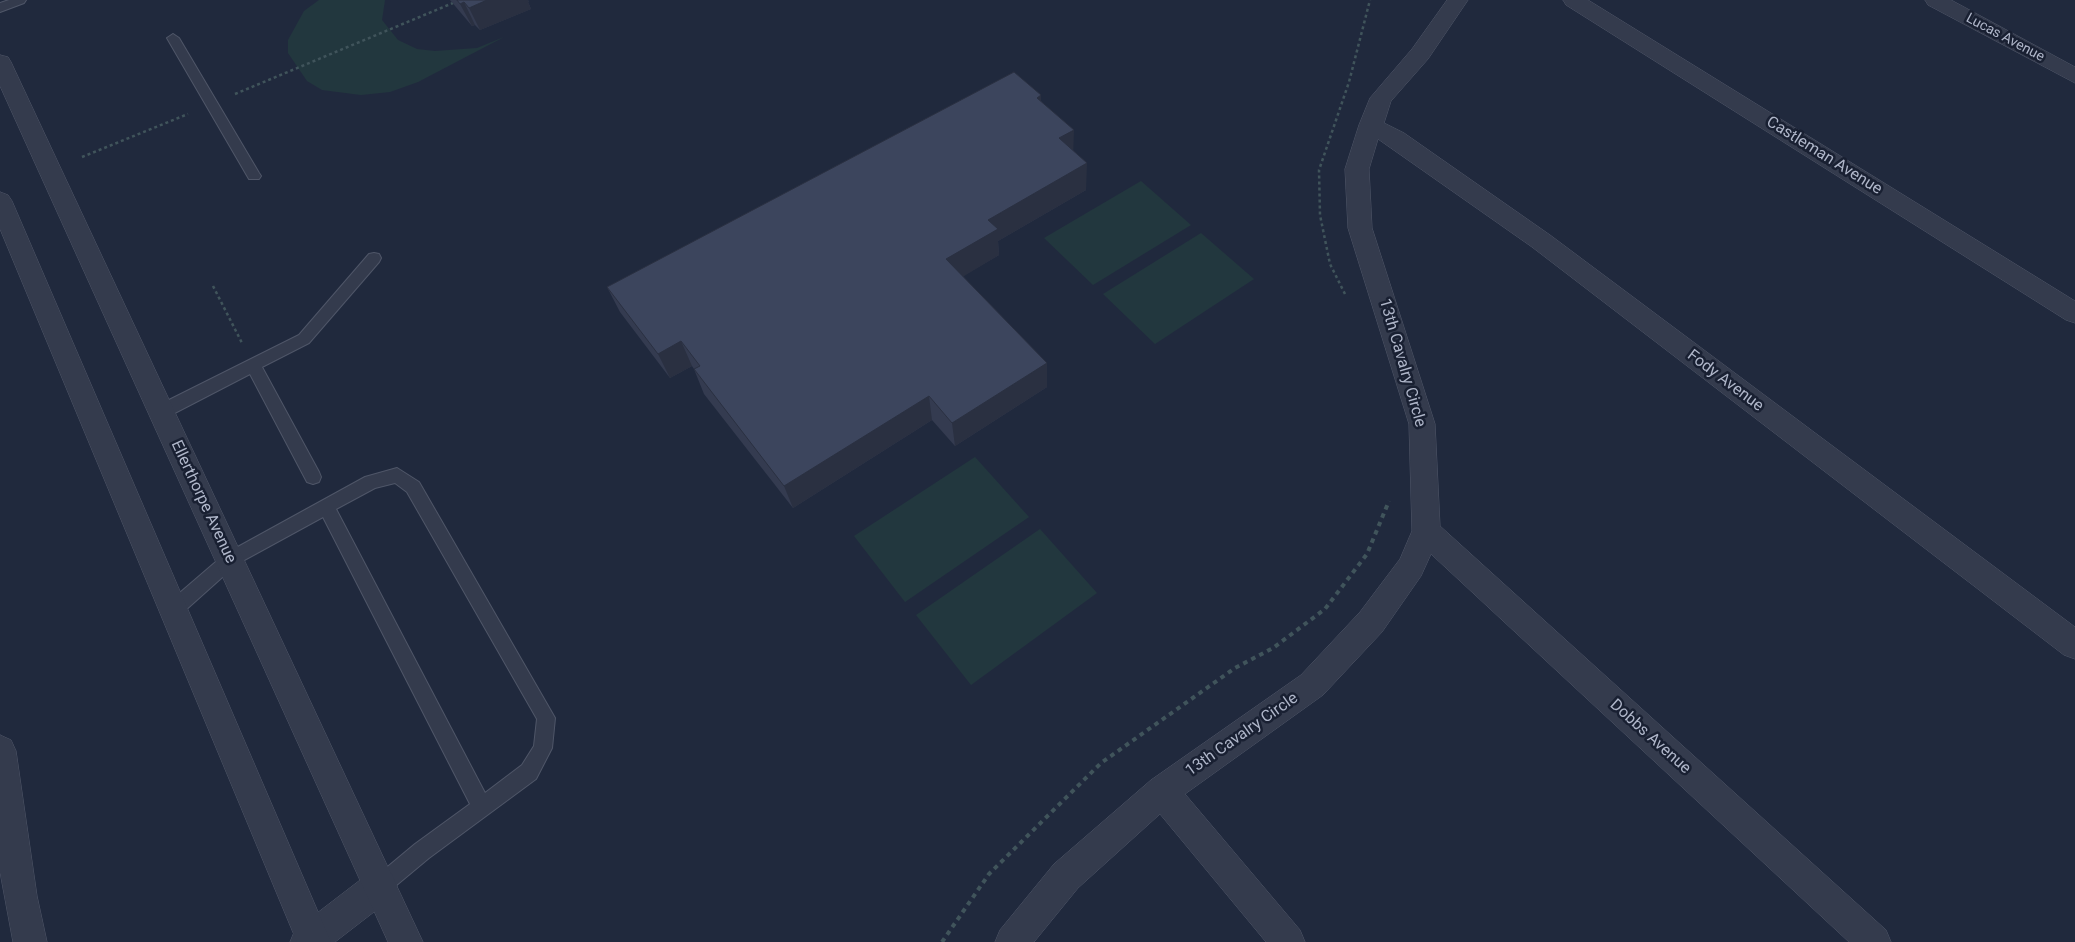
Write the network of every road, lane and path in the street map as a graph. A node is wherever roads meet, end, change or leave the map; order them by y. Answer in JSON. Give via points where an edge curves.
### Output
{"nodes":[{"id":1,"x":20,"y":0,"type":"edge"},
{"id":2,"x":1370,"y":0,"type":"edge"},
{"id":3,"x":1458,"y":0,"type":"edge"},
{"id":4,"x":1573,"y":0,"type":"edge"},
{"id":5,"x":1935,"y":0,"type":"edge"},
{"id":6,"x":453,"y":3,"type":"dead end"},
{"id":7,"x":0,"y":8,"type":"edge"},
{"id":8,"x":173,"y":38,"type":"dead end"},
{"id":9,"x":0,"y":62,"type":"edge"},
{"id":10,"x":2075,"y":76,"type":"edge"},
{"id":11,"x":211,"y":104,"type":"junction"},
{"id":12,"x":1370,"y":125,"type":"junction"},
{"id":13,"x":82,"y":157,"type":"dead end"},
{"id":14,"x":254,"y":176,"type":"dead end"},
{"id":15,"x":0,"y":201,"type":"edge"},
{"id":16,"x":374,"y":258,"type":"dead end"},
{"id":17,"x":212,"y":286,"type":"dead end"},
{"id":18,"x":1346,"y":296,"type":"dead end"},
{"id":19,"x":2075,"y":313,"type":"edge"},
{"id":20,"x":254,"y":366,"type":"junction"},
{"id":21,"x":161,"y":412,"type":"junction"},
{"id":22,"x":313,"y":477,"type":"dead end"},
{"id":23,"x":1390,"y":495,"type":"dead end"},
{"id":24,"x":326,"y":506,"type":"junction"},
{"id":25,"x":1426,"y":532,"type":"junction"},
{"id":26,"x":231,"y":559,"type":"junction"},
{"id":27,"x":174,"y":609,"type":"junction"},
{"id":28,"x":2075,"y":645,"type":"edge"},
{"id":29,"x":0,"y":751,"type":"edge"},
{"id":30,"x":1162,"y":791,"type":"junction"},
{"id":31,"x":482,"y":807,"type":"junction"},
{"id":32,"x":380,"y":886,"type":"junction"},
{"id":33,"x":311,"y":941,"type":"edge"},
{"id":34,"x":30,"y":942,"type":"edge"},
{"id":35,"x":406,"y":942,"type":"edge"},
{"id":36,"x":942,"y":942,"type":"edge"},
{"id":37,"x":1012,"y":942,"type":"edge"},
{"id":38,"x":1288,"y":942,"type":"edge"},
{"id":39,"x":1874,"y":942,"type":"edge"}],
"edges":[{"from":1,"to":7,"type":"lane"},
{"from":2,"to":18,"type":"path","via":[[1349,82],[1319,170],[1320,215],[1330,264]]},
{"from":3,"to":12,"type":"street","name":"13th Cavalry Circle","via":[[1420,54],[1381,98]]},
{"from":4,"to":19,"type":"street","name":"Castleman Avenue"},
{"from":5,"to":10,"type":"street","name":"Lucas Avenue"},
{"from":6,"to":11,"type":"path"},
{"from":8,"to":11,"type":"lane"},
{"from":9,"to":21,"type":"street","name":"Ellerthorpe Avenue"},
{"from":11,"to":13,"type":"path"},
{"from":11,"to":14,"type":"lane"},
{"from":12,"to":25,"type":"street","name":"13th Cavalry Circle","via":[[1357,169],[1360,228],[1422,424]]},
{"from":12,"to":28,"type":"street","name":"Fody Avenue","via":[[1396,139],[1541,241]]},
{"from":15,"to":27,"type":"street"},
{"from":16,"to":20,"type":"lane","via":[[304,339]]},
{"from":17,"to":20,"type":"path"},
{"from":20,"to":21,"type":"lane"},
{"from":20,"to":22,"type":"lane"},
{"from":21,"to":26,"type":"street","name":"Ellerthorpe Avenue"},
{"from":23,"to":36,"type":"path","via":[[1367,554],[1325,609],[1273,648],[1235,668],[1102,763],[989,874]]},
{"from":24,"to":26,"type":"lane"},
{"from":24,"to":31,"type":"lane"},
{"from":24,"to":31,"type":"lane","via":[[371,482],[397,475],[413,487],[546,718],[543,748],[529,772]]},
{"from":25,"to":30,"type":"street","name":"13th Cavalry Circle","via":[[1411,567],[1370,622],[1312,685]]},
{"from":25,"to":39,"type":"street","name":"Dobbs Avenue"},
{"from":26,"to":27,"type":"lane"},
{"from":26,"to":32,"type":"street","name":"Ellerthorpe Avenue"},
{"from":27,"to":33,"type":"street"},
{"from":29,"to":34,"type":"street","via":[[20,896]]},
{"from":30,"to":37,"type":"street","name":"13th Cavalry Circle","via":[[1066,876]]},
{"from":30,"to":38,"type":"street"},
{"from":31,"to":32,"type":"lane"},
{"from":32,"to":33,"type":"street"},
{"from":32,"to":35,"type":"street","name":"Ellerthorpe Avenue"}]}
